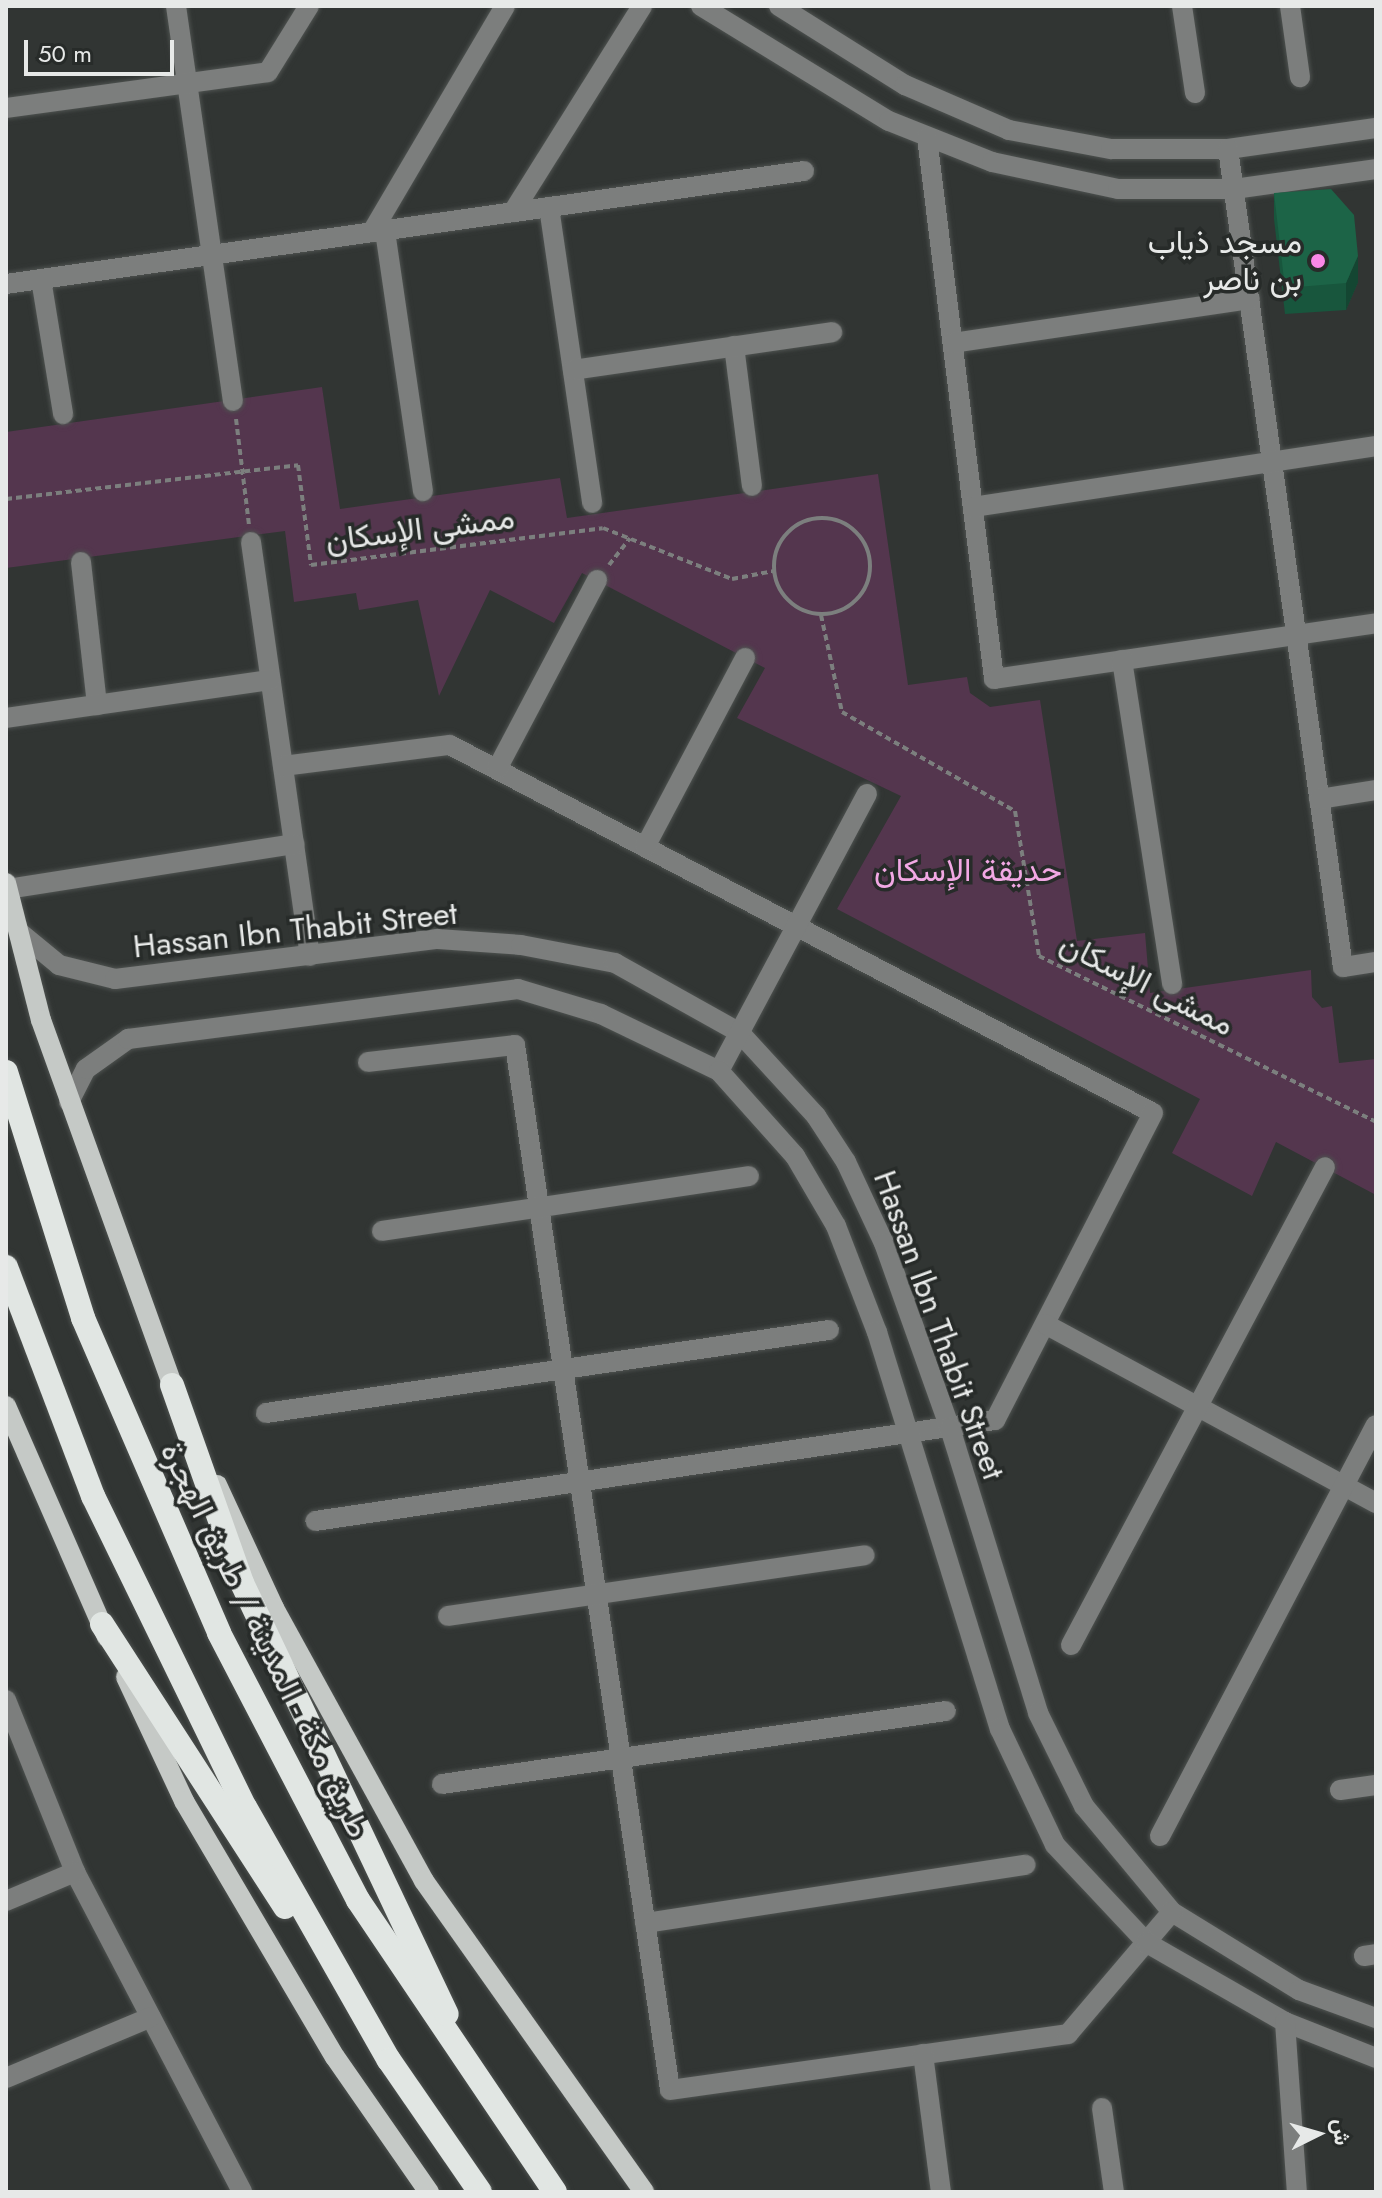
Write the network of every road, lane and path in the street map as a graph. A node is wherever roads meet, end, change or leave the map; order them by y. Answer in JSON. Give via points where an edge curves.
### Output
{"nodes":[{"id":1,"x":176,"y":6,"type":"edge"},
{"id":2,"x":309,"y":6,"type":"edge"},
{"id":3,"x":505,"y":6,"type":"edge"},
{"id":4,"x":642,"y":6,"type":"edge"},
{"id":5,"x":701,"y":6,"type":"edge"},
{"id":6,"x":779,"y":6,"type":"edge"},
{"id":7,"x":1182,"y":6,"type":"edge"},
{"id":8,"x":1290,"y":6,"type":"edge"},
{"id":9,"x":1300,"y":77,"type":"dead end"},
{"id":10,"x":187,"y":83,"type":"junction"},
{"id":11,"x":1195,"y":93,"type":"dead end"},
{"id":12,"x":6,"y":108,"type":"edge"},
{"id":13,"x":1376,"y":128,"type":"edge"},
{"id":14,"x":927,"y":137,"type":"junction"},
{"id":15,"x":1228,"y":149,"type":"junction"},
{"id":16,"x":1376,"y":169,"type":"edge"},
{"id":17,"x":804,"y":171,"type":"dead end"},
{"id":18,"x":1234,"y":189,"type":"junction"},
{"id":19,"x":549,"y":207,"type":"junction"},
{"id":20,"x":513,"y":212,"type":"junction"},
{"id":21,"x":378,"y":232,"type":"junction"},
{"id":22,"x":213,"y":255,"type":"junction"},
{"id":23,"x":41,"y":279,"type":"junction"},
{"id":24,"x":6,"y":284,"type":"edge"},
{"id":25,"x":1250,"y":299,"type":"junction"},
{"id":26,"x":832,"y":332,"type":"dead end"},
{"id":27,"x":953,"y":343,"type":"junction"},
{"id":28,"x":734,"y":346,"type":"junction"},
{"id":29,"x":573,"y":370,"type":"junction"},
{"id":30,"x":233,"y":401,"type":"joint"},
{"id":31,"x":63,"y":414,"type":"dead end"},
{"id":32,"x":1376,"y":446,"type":"edge"},
{"id":33,"x":1272,"y":462,"type":"junction"},
{"id":34,"x":242,"y":471,"type":"junction"},
{"id":35,"x":752,"y":486,"type":"dead end"},
{"id":36,"x":423,"y":491,"type":"dead end"},
{"id":37,"x":6,"y":499,"type":"edge"},
{"id":38,"x":592,"y":503,"type":"dead end"},
{"id":39,"x":973,"y":507,"type":"junction"},
{"id":40,"x":630,"y":538,"type":"junction"},
{"id":41,"x":251,"y":542,"type":"joint"},
{"id":42,"x":81,"y":562,"type":"dead end"},
{"id":43,"x":774,"y":571,"type":"junction"},
{"id":44,"x":597,"y":580,"type":"joint"},
{"id":45,"x":821,"y":615,"type":"junction"},
{"id":46,"x":1376,"y":623,"type":"edge"},
{"id":47,"x":1296,"y":635,"type":"junction"},
{"id":48,"x":745,"y":658,"type":"dead end"},
{"id":49,"x":1122,"y":660,"type":"junction"},
{"id":50,"x":270,"y":680,"type":"junction"},
{"id":51,"x":97,"y":705,"type":"junction"},
{"id":52,"x":6,"y":718,"type":"edge"},
{"id":53,"x":283,"y":766,"type":"junction"},
{"id":54,"x":497,"y":769,"type":"junction"},
{"id":55,"x":1376,"y":790,"type":"edge"},
{"id":56,"x":867,"y":794,"type":"dead end"},
{"id":57,"x":1319,"y":799,"type":"junction"},
{"id":58,"x":294,"y":844,"type":"junction"},
{"id":59,"x":645,"y":847,"type":"junction"},
{"id":60,"x":7,"y":886,"type":"edge"},
{"id":61,"x":797,"y":926,"type":"junction"},
{"id":62,"x":19,"y":932,"type":"junction"},
{"id":63,"x":310,"y":956,"type":"junction"},
{"id":64,"x":1376,"y":962,"type":"edge"},
{"id":65,"x":1172,"y":984,"type":"dead end"},
{"id":66,"x":740,"y":1033,"type":"junction"},
{"id":67,"x":368,"y":1062,"type":"dead end"},
{"id":68,"x":719,"y":1071,"type":"junction"},
{"id":69,"x":6,"y":1072,"type":"edge"},
{"id":70,"x":69,"y":1102,"type":"junction"},
{"id":71,"x":1376,"y":1122,"type":"edge"},
{"id":72,"x":1325,"y":1167,"type":"dead end"},
{"id":73,"x":749,"y":1176,"type":"dead end"},
{"id":74,"x":539,"y":1207,"type":"junction"},
{"id":75,"x":382,"y":1231,"type":"dead end"},
{"id":76,"x":6,"y":1267,"type":"edge"},
{"id":77,"x":1045,"y":1324,"type":"junction"},
{"id":78,"x":829,"y":1330,"type":"dead end"},
{"id":79,"x":563,"y":1370,"type":"junction"},
{"id":80,"x":172,"y":1385,"type":"junction"},
{"id":81,"x":6,"y":1406,"type":"edge"},
{"id":82,"x":1198,"y":1407,"type":"junction"},
{"id":83,"x":266,"y":1413,"type":"dead end"},
{"id":84,"x":1376,"y":1425,"type":"edge"},
{"id":85,"x":950,"y":1428,"type":"junction"},
{"id":86,"x":908,"y":1433,"type":"junction"},
{"id":87,"x":580,"y":1482,"type":"junction"},
{"id":88,"x":1344,"y":1486,"type":"junction"},
{"id":89,"x":1376,"y":1503,"type":"edge"},
{"id":90,"x":315,"y":1521,"type":"dead end"},
{"id":91,"x":865,"y":1555,"type":"dead end"},
{"id":92,"x":597,"y":1594,"type":"junction"},
{"id":93,"x":448,"y":1616,"type":"dead end"},
{"id":94,"x":102,"y":1624,"type":"junction"},
{"id":95,"x":1071,"y":1645,"type":"dead end"},
{"id":96,"x":7,"y":1706,"type":"edge"},
{"id":97,"x":946,"y":1711,"type":"dead end"},
{"id":98,"x":621,"y":1758,"type":"junction"},
{"id":99,"x":442,"y":1784,"type":"dead end"},
{"id":100,"x":1376,"y":1785,"type":"edge"},
{"id":101,"x":1340,"y":1790,"type":"dead end"},
{"id":102,"x":1160,"y":1836,"type":"dead end"},
{"id":103,"x":1026,"y":1865,"type":"dead end"},
{"id":104,"x":75,"y":1872,"type":"junction"},
{"id":105,"x":6,"y":1901,"type":"edge"},
{"id":106,"x":1172,"y":1912,"type":"junction"},
{"id":107,"x":645,"y":1923,"type":"junction"},
{"id":108,"x":1147,"y":1943,"type":"junction"},
{"id":109,"x":353,"y":2001,"type":"junction"},
{"id":110,"x":151,"y":2017,"type":"junction"},
{"id":111,"x":1376,"y":2018,"type":"edge"},
{"id":112,"x":1285,"y":2022,"type":"junction"},
{"id":113,"x":923,"y":2054,"type":"junction"},
{"id":114,"x":1376,"y":2058,"type":"edge"},
{"id":115,"x":6,"y":2078,"type":"edge"},
{"id":116,"x":1102,"y":2108,"type":"dead end"},
{"id":117,"x":512,"y":2132,"type":"junction"},
{"id":118,"x":242,"y":2192,"type":"edge"},
{"id":119,"x":429,"y":2192,"type":"edge"},
{"id":120,"x":480,"y":2192,"type":"edge"},
{"id":121,"x":555,"y":2192,"type":"edge"},
{"id":122,"x":644,"y":2192,"type":"edge"},
{"id":123,"x":941,"y":2192,"type":"edge"},
{"id":124,"x":1114,"y":2192,"type":"edge"},
{"id":125,"x":1297,"y":2192,"type":"edge"}],
"edges":[{"from":1,"to":10,"type":"street"},
{"from":2,"to":10,"type":"street","via":[[268,72]]},
{"from":3,"to":21,"type":"street"},
{"from":4,"to":20,"type":"street"},
{"from":5,"to":14,"type":"street","via":[[889,121]]},
{"from":6,"to":15,"type":"street","via":[[905,85],[1009,130],[1111,149]]},
{"from":7,"to":11,"type":"street"},
{"from":8,"to":9,"type":"street"},
{"from":10,"to":12,"type":"street"},
{"from":10,"to":22,"type":"street"},
{"from":13,"to":15,"type":"street"},
{"from":14,"to":18,"type":"street","via":[[992,162],[1118,189]]},
{"from":14,"to":27,"type":"street"},
{"from":15,"to":18,"type":"street"},
{"from":16,"to":18,"type":"street"},
{"from":17,"to":19,"type":"street"},
{"from":18,"to":25,"type":"street"},
{"from":19,"to":20,"type":"street"},
{"from":19,"to":29,"type":"street"},
{"from":20,"to":21,"type":"street"},
{"from":21,"to":22,"type":"street"},
{"from":21,"to":36,"type":"street"},
{"from":22,"to":23,"type":"street"},
{"from":22,"to":30,"type":"street"},
{"from":23,"to":24,"type":"street"},
{"from":23,"to":31,"type":"street"},
{"from":25,"to":27,"type":"street"},
{"from":25,"to":33,"type":"street"},
{"from":26,"to":28,"type":"street"},
{"from":27,"to":39,"type":"street"},
{"from":28,"to":29,"type":"street"},
{"from":28,"to":35,"type":"street"},
{"from":29,"to":38,"type":"street"},
{"from":30,"to":34,"type":"path"},
{"from":32,"to":33,"type":"street"},
{"from":33,"to":39,"type":"street"},
{"from":33,"to":47,"type":"street"},
{"from":34,"to":37,"type":"path","name":"ممشى الإسكان"},
{"from":34,"to":40,"type":"path","name":"ممشى الإسكان","via":[[298,465],[311,565],[603,528]]},
{"from":34,"to":41,"type":"path"},
{"from":39,"to":49,"type":"street","via":[[994,679]]},
{"from":40,"to":43,"type":"path","name":"ممشى الإسكان","via":[[732,579]]},
{"from":40,"to":44,"type":"path"},
{"from":41,"to":50,"type":"street"},
{"from":42,"to":51,"type":"street"},
{"from":43,"to":45,"type":"path","via":[[789,602]]},
{"from":43,"to":45,"type":"path","via":[[777,548],[800,522],[823,517],[855,530],[870,561],[867,584],[844,610]]},
{"from":44,"to":54,"type":"street"},
{"from":45,"to":71,"type":"path","name":"ممشى الإسكان","via":[[842,712],[1015,811],[1039,956]]},
{"from":46,"to":47,"type":"street"},
{"from":47,"to":49,"type":"street"},
{"from":47,"to":57,"type":"street"},
{"from":48,"to":59,"type":"street"},
{"from":49,"to":65,"type":"street"},
{"from":50,"to":51,"type":"street"},
{"from":50,"to":53,"type":"street"},
{"from":51,"to":52,"type":"street"},
{"from":53,"to":54,"type":"street","via":[[450,745]]},
{"from":53,"to":58,"type":"street"},
{"from":54,"to":59,"type":"street"},
{"from":55,"to":57,"type":"street"},
{"from":56,"to":61,"type":"street"},
{"from":57,"to":64,"type":"street","via":[[1343,967]]},
{"from":58,"to":60,"type":"street"},
{"from":58,"to":63,"type":"street"},
{"from":59,"to":61,"type":"street"},
{"from":60,"to":62,"type":"main road"},
{"from":61,"to":66,"type":"street"},
{"from":61,"to":77,"type":"street","via":[[1153,1113]]},
{"from":62,"to":63,"type":"street","name":"Hassan Ibn Thabit Street","via":[[59,965],[115,979]]},
{"from":62,"to":70,"type":"main road"},
{"from":63,"to":66,"type":"street","name":"Hassan Ibn Thabit Street","via":[[438,939],[521,945],[615,963]]},
{"from":66,"to":68,"type":"street"},
{"from":66,"to":85,"type":"street","name":"Hassan Ibn Thabit Street","via":[[816,1116],[846,1162],[884,1243]]},
{"from":67,"to":74,"type":"street","via":[[515,1045]]},
{"from":68,"to":70,"type":"street","name":"Hassan Ibn Thabit Street","via":[[601,1014],[518,989],[128,1039],[86,1069]]},
{"from":68,"to":86,"type":"street","name":"Hassan Ibn Thabit Street","via":[[795,1156],[836,1226]]},
{"from":69,"to":117,"type":"highway","name":"طريق مكة - المدينة / طريق الهجرة","via":[[83,1318],[219,1633],[358,1900]]},
{"from":70,"to":80,"type":"main road"},
{"from":72,"to":82,"type":"street"},
{"from":73,"to":74,"type":"street"},
{"from":74,"to":75,"type":"street"},
{"from":74,"to":79,"type":"street"},
{"from":76,"to":109,"type":"highway","via":[[93,1496],[245,1807]]},
{"from":77,"to":82,"type":"street"},
{"from":77,"to":85,"type":"street","via":[[995,1420]]},
{"from":78,"to":79,"type":"street"},
{"from":79,"to":83,"type":"street"},
{"from":79,"to":87,"type":"street"},
{"from":80,"to":117,"type":"highway","via":[[242,1583],[313,1740],[444,2009]]},
{"from":80,"to":122,"type":"main road","via":[[274,1608],[424,1881]]},
{"from":81,"to":94,"type":"main road"},
{"from":82,"to":88,"type":"street"},
{"from":82,"to":95,"type":"street"},
{"from":84,"to":88,"type":"street"},
{"from":85,"to":86,"type":"street"},
{"from":85,"to":106,"type":"street","name":"Hassan Ibn Thabit Street","via":[[1038,1713],[1084,1806]]},
{"from":86,"to":87,"type":"street"},
{"from":86,"to":108,"type":"street","name":"Hassan Ibn Thabit Street","via":[[1000,1729],[1055,1845]]},
{"from":87,"to":90,"type":"street"},
{"from":87,"to":92,"type":"street"},
{"from":88,"to":89,"type":"street"},
{"from":88,"to":102,"type":"street"},
{"from":91,"to":92,"type":"street"},
{"from":92,"to":93,"type":"street"},
{"from":92,"to":98,"type":"street"},
{"from":94,"to":109,"type":"highway","via":[[251,1860]]},
{"from":94,"to":119,"type":"main road","via":[[184,1801],[335,2057]]},
{"from":96,"to":104,"type":"street"},
{"from":97,"to":98,"type":"street"},
{"from":98,"to":99,"type":"street"},
{"from":98,"to":107,"type":"street"},
{"from":100,"to":101,"type":"street"},
{"from":103,"to":107,"type":"street"},
{"from":104,"to":105,"type":"street"},
{"from":104,"to":110,"type":"street"},
{"from":106,"to":108,"type":"street"},
{"from":106,"to":111,"type":"street","name":"Hassan Ibn Thabit Street","via":[[1299,1990]]},
{"from":107,"to":113,"type":"street","via":[[670,2090]]},
{"from":108,"to":112,"type":"street","name":"Hassan Ibn Thabit Street"},
{"from":108,"to":113,"type":"street","via":[[1068,2034]]},
{"from":109,"to":120,"type":"highway"},
{"from":110,"to":115,"type":"street"},
{"from":110,"to":118,"type":"street"},
{"from":112,"to":114,"type":"street","name":"Hassan Ibn Thabit Street"},
{"from":112,"to":125,"type":"street"},
{"from":113,"to":123,"type":"street"},
{"from":116,"to":124,"type":"street"},
{"from":117,"to":121,"type":"highway","name":"طريق مكة - المدينة / طريق الهجرة"}]}
